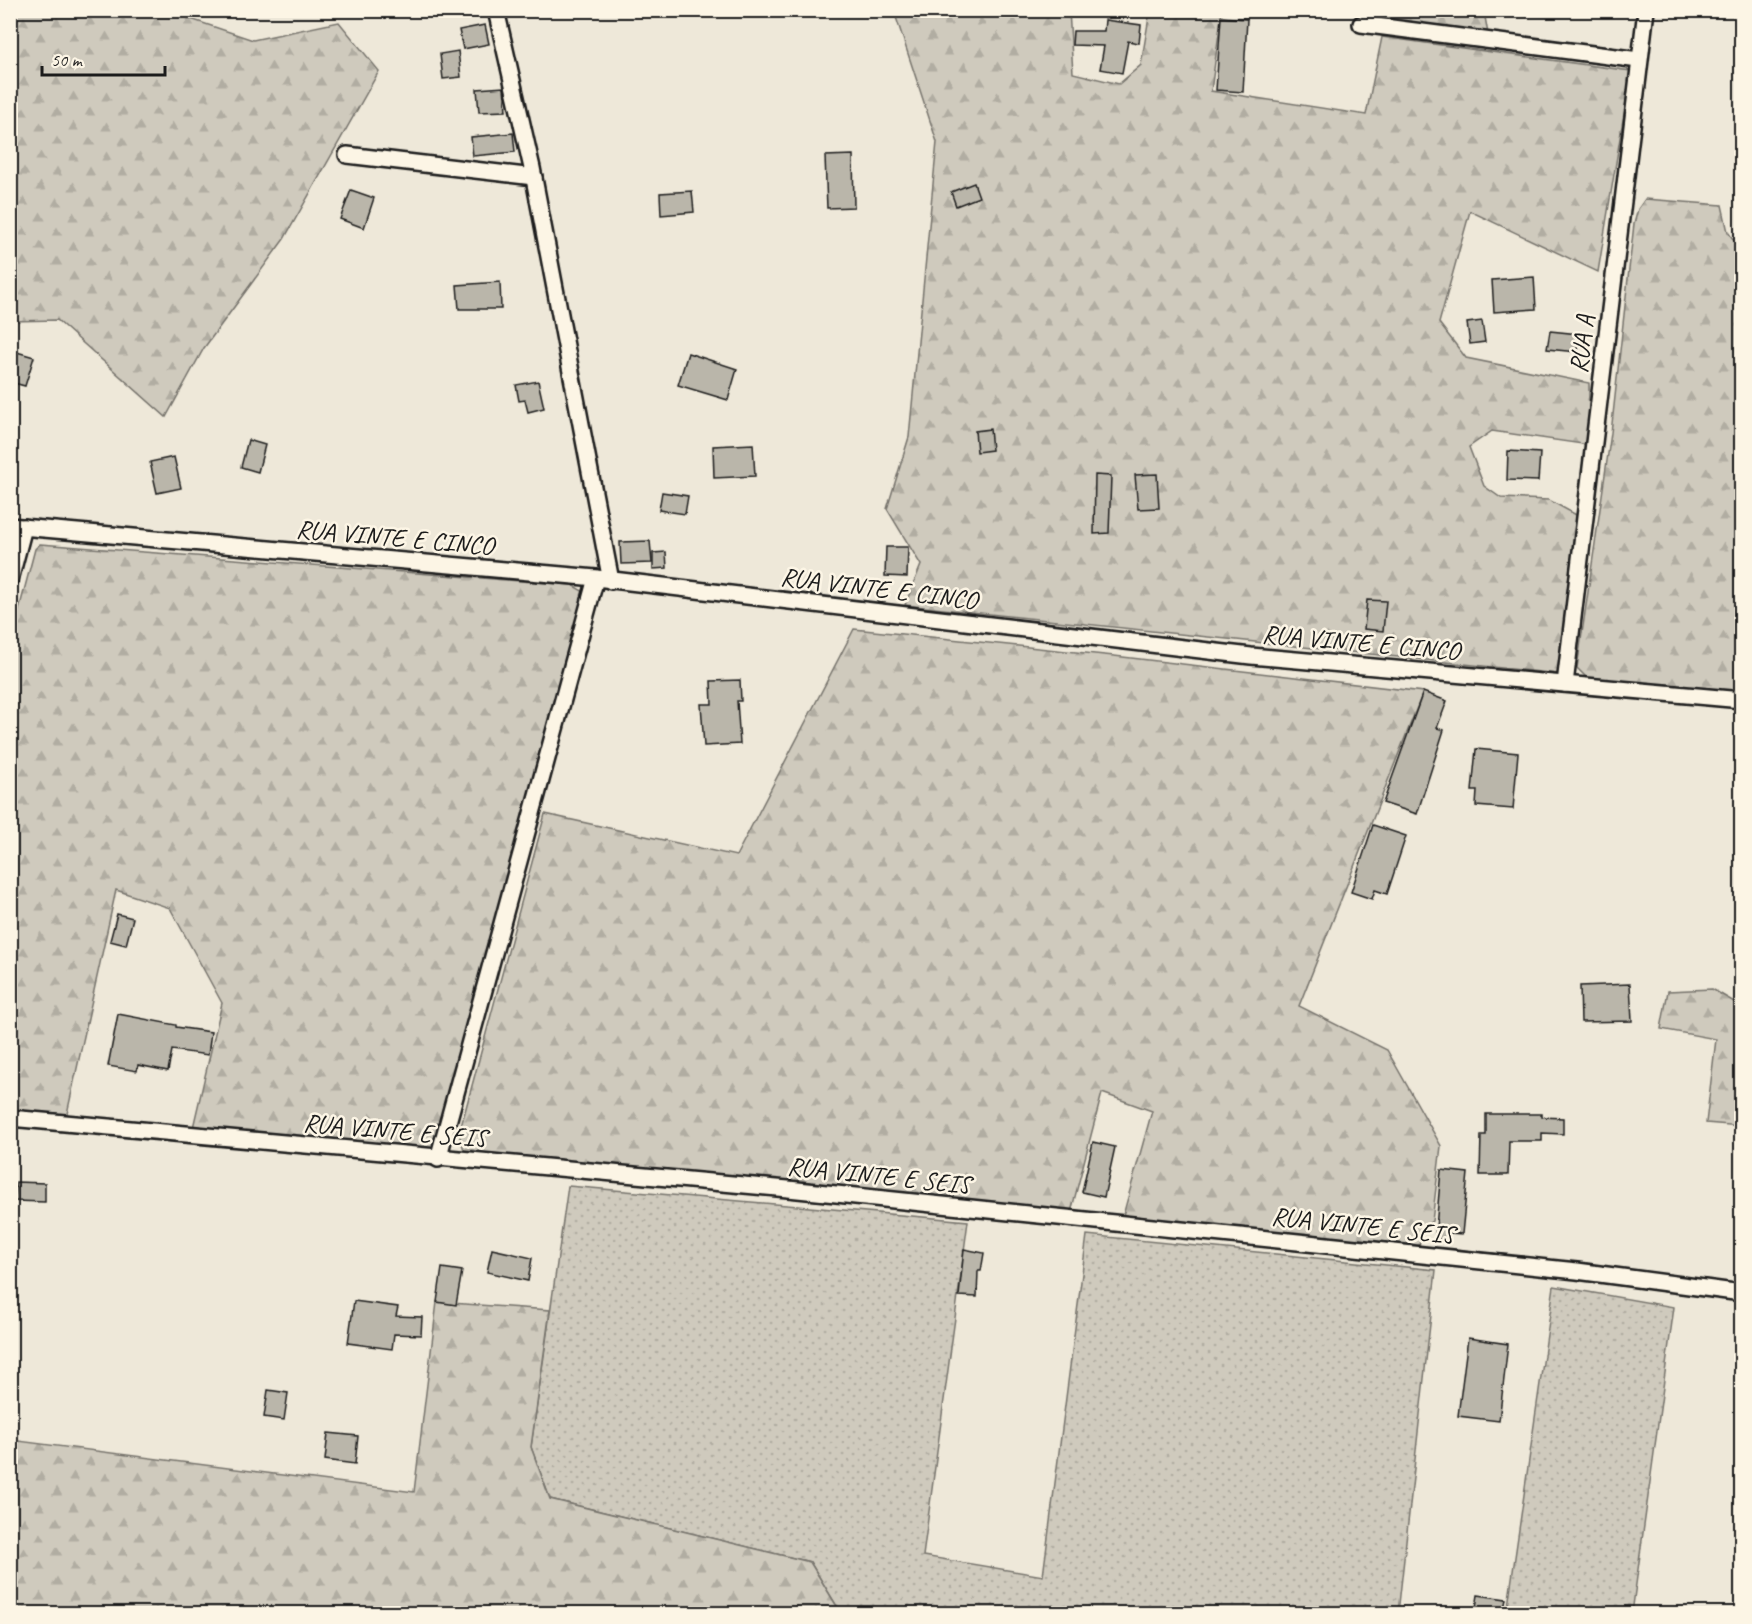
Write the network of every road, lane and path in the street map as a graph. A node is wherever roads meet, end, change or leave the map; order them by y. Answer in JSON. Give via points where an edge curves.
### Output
{"nodes":[{"id":1,"x":496,"y":10,"type":"edge"},
{"id":2,"x":1646,"y":10,"type":"edge"},
{"id":3,"x":1361,"y":24,"type":"dead end"},
{"id":4,"x":1639,"y":60,"type":"junction"},
{"id":5,"x":347,"y":155,"type":"dead end"},
{"id":6,"x":534,"y":177,"type":"junction"},
{"id":7,"x":17,"y":526,"type":"edge"},
{"id":8,"x":10,"y":580,"type":"edge"},
{"id":9,"x":604,"y":580,"type":"junction"},
{"id":10,"x":1565,"y":684,"type":"junction"},
{"id":11,"x":1742,"y":700,"type":"edge"},
{"id":12,"x":10,"y":1118,"type":"edge"},
{"id":13,"x":438,"y":1159,"type":"junction"},
{"id":14,"x":1742,"y":1293,"type":"edge"}],
"edges":[{"from":1,"to":6,"type":"street"},
{"from":2,"to":4,"type":"street","name":"RUA A"},
{"from":3,"to":4,"type":"street"},
{"from":4,"to":10,"type":"street","name":"RUA A"},
{"from":5,"to":6,"type":"street"},
{"from":6,"to":9,"type":"street"},
{"from":7,"to":8,"type":"street"},
{"from":7,"to":9,"type":"street","name":"RUA VINTE E CINCO"},
{"from":9,"to":10,"type":"street","name":"RUA VINTE E CINCO","via":[[1251,656]]},
{"from":9,"to":13,"type":"street"},
{"from":10,"to":11,"type":"street","name":"RUA VINTE E CINCO"},
{"from":12,"to":13,"type":"street","name":"RUA VINTE E SEIS"},
{"from":13,"to":14,"type":"street","name":"RUA VINTE E SEIS","via":[[799,1191],[1576,1271]]}]}
